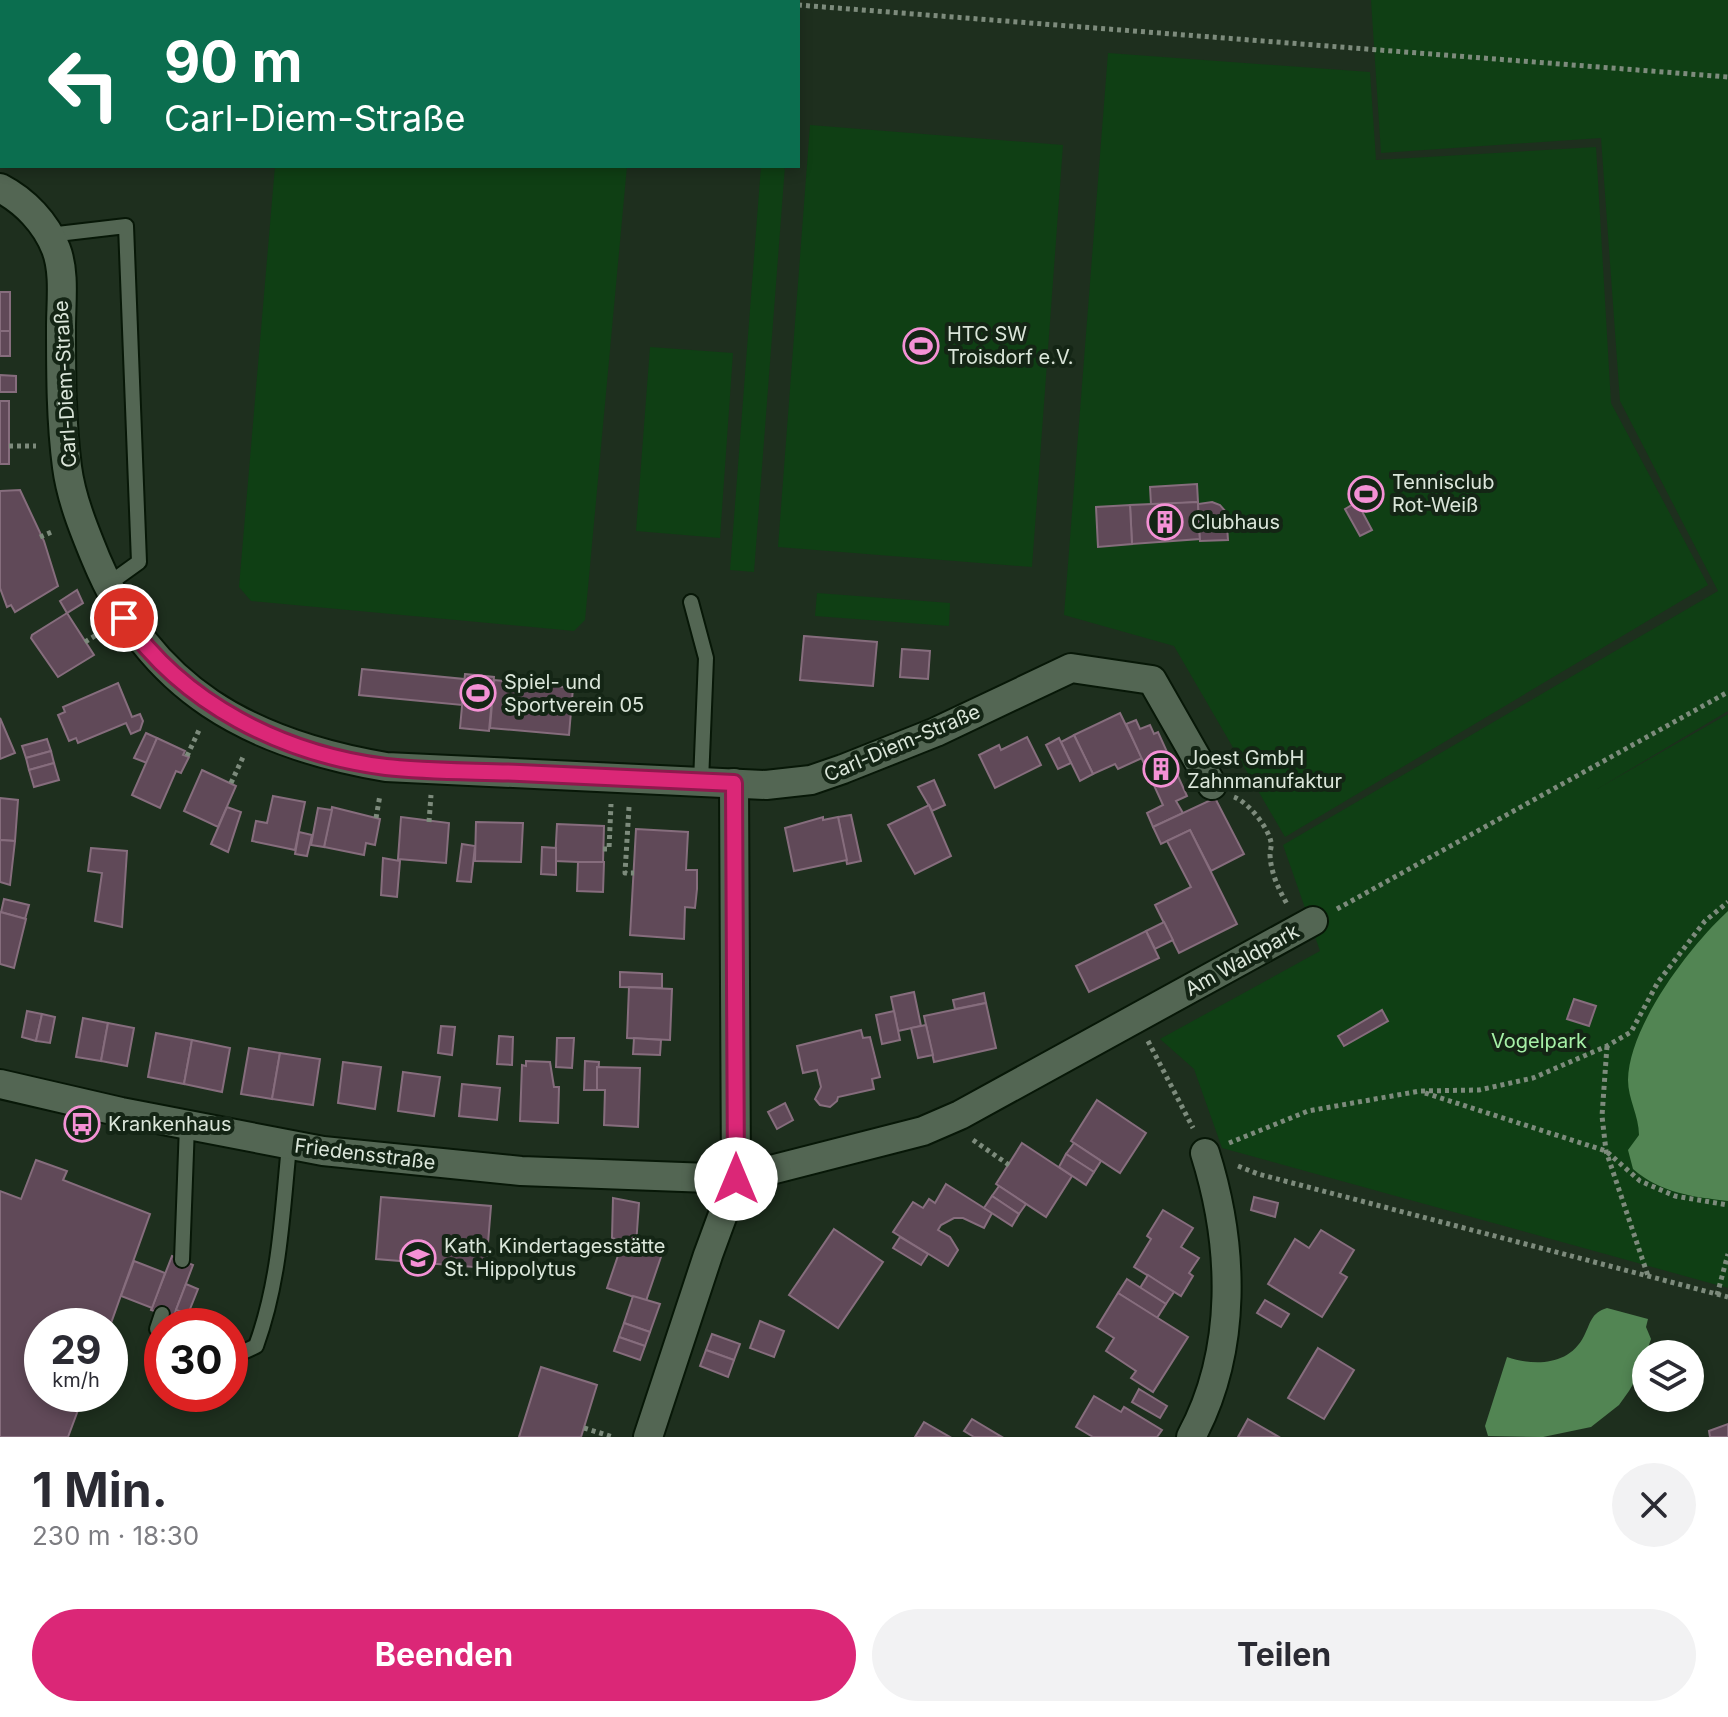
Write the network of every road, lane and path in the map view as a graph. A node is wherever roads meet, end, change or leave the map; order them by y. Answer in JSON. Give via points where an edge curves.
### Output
{"nodes":[{"id":1,"x":800,"y":5,"type":"edge"},
{"id":2,"x":1728,"y":77,"type":"edge"},
{"id":3,"x":0,"y":188,"type":"edge"},
{"id":4,"x":49,"y":235,"type":"junction"},
{"id":5,"x":9,"y":446,"type":"dead end"},
{"id":6,"x":44,"y":446,"type":"dead end"},
{"id":7,"x":61,"y":529,"type":"dead end"},
{"id":8,"x":40,"y":537,"type":"dead end"},
{"id":9,"x":107,"y":585,"type":"junction"},
{"id":10,"x":691,"y":602,"type":"dead end"},
{"id":11,"x":95,"y":636,"type":"dead end"},
{"id":12,"x":85,"y":642,"type":"dead end"},
{"id":13,"x":1728,"y":692,"type":"edge"},
{"id":14,"x":202,"y":722,"type":"dead end"},
{"id":15,"x":247,"y":748,"type":"dead end"},
{"id":16,"x":187,"y":756,"type":"dead end"},
{"id":17,"x":701,"y":782,"type":"junction"},
{"id":18,"x":231,"y":783,"type":"dead end"},
{"id":19,"x":734,"y":783,"type":"junction"},
{"id":20,"x":1212,"y":785,"type":"joint"},
{"id":21,"x":381,"y":790,"type":"dead end"},
{"id":22,"x":611,"y":796,"type":"dead end"},
{"id":23,"x":629,"y":797,"type":"dead end"},
{"id":24,"x":430,"y":810,"type":"dead end"},
{"id":25,"x":376,"y":818,"type":"dead end"},
{"id":26,"x":429,"y":822,"type":"dead end"},
{"id":27,"x":603,"y":849,"type":"dead end"},
{"id":28,"x":634,"y":873,"type":"dead end"},
{"id":29,"x":1728,"y":902,"type":"edge"},
{"id":30,"x":1306,"y":924,"type":"junction"},
{"id":31,"x":1138,"y":1018,"type":"junction"},
{"id":32,"x":1607,"y":1046,"type":"junction"},
{"id":33,"x":0,"y":1084,"type":"edge"},
{"id":34,"x":1420,"y":1091,"type":"junction"},
{"id":35,"x":960,"y":1115,"type":"junction"},
{"id":36,"x":187,"y":1125,"type":"junction"},
{"id":37,"x":289,"y":1146,"type":"junction"},
{"id":38,"x":1606,"y":1151,"type":"junction"},
{"id":39,"x":1205,"y":1153,"type":"junction"},
{"id":40,"x":1009,"y":1165,"type":"dead end"},
{"id":41,"x":736,"y":1179,"type":"junction"},
{"id":42,"x":1728,"y":1205,"type":"edge"},
{"id":43,"x":1728,"y":1254,"type":"edge"},
{"id":44,"x":182,"y":1260,"type":"dead end"},
{"id":45,"x":1648,"y":1276,"type":"junction"},
{"id":46,"x":1717,"y":1295,"type":"junction"},
{"id":47,"x":1728,"y":1297,"type":"edge"},
{"id":48,"x":248,"y":1350,"type":"edge"},
{"id":49,"x":584,"y":1428,"type":"dead end"},
{"id":50,"x":613,"y":1437,"type":"edge"},
{"id":51,"x":648,"y":1437,"type":"edge"},
{"id":52,"x":1191,"y":1437,"type":"edge"}],
"edges":[{"from":1,"to":2,"type":"path"},
{"from":3,"to":4,"type":"street","name":"Carl-Diem-Straße","via":[[37,217]]},
{"from":4,"to":9,"type":"street","name":"Carl-Diem-Straße","via":[[61,278],[68,470]]},
{"from":4,"to":9,"type":"lane","via":[[126,226],[139,562]]},
{"from":5,"to":6,"type":"path"},
{"from":7,"to":8,"type":"path"},
{"from":9,"to":17,"type":"street","name":"Carl-Diem-Straße","via":[[136,635],[172,673],[233,717],[293,745],[401,768]]},
{"from":10,"to":17,"type":"lane","via":[[706,658]]},
{"from":11,"to":12,"type":"path"},
{"from":13,"to":30,"type":"path","name":"Am Waldpark"},
{"from":14,"to":16,"type":"path"},
{"from":15,"to":18,"type":"path"},
{"from":17,"to":19,"type":"street","name":"Carl-Diem-Straße"},
{"from":19,"to":20,"type":"street","name":"Carl-Diem-Straße","via":[[799,783],[821,777],[936,732],[1071,668],[1152,680]]},
{"from":19,"to":41,"type":"street"},
{"from":20,"to":30,"type":"path","via":[[1242,800],[1271,840],[1275,883]]},
{"from":21,"to":25,"type":"path"},
{"from":22,"to":27,"type":"path","via":[[609,849]]},
{"from":23,"to":28,"type":"path","via":[[625,873]]},
{"from":24,"to":26,"type":"path"},
{"from":29,"to":32,"type":"path","via":[[1705,921],[1658,982],[1631,1032]]},
{"from":30,"to":31,"type":"street","name":"Am Waldpark"},
{"from":31,"to":35,"type":"street","name":"Am Waldpark"},
{"from":31,"to":39,"type":"path"},
{"from":32,"to":34,"type":"path","via":[[1533,1078],[1479,1090]]},
{"from":32,"to":38,"type":"path","via":[[1602,1116]]},
{"from":33,"to":36,"type":"street","name":"Friedensstraße"},
{"from":34,"to":38,"type":"path"},
{"from":34,"to":39,"type":"path","via":[[1308,1111]]},
{"from":35,"to":40,"type":"path","via":[[970,1137]]},
{"from":35,"to":41,"type":"street","name":"Am Waldpark","via":[[923,1131]]},
{"from":36,"to":37,"type":"street","name":"Friedensstraße"},
{"from":36,"to":44,"type":"lane"},
{"from":37,"to":41,"type":"street","name":"Friedensstraße","via":[[521,1171]]},
{"from":37,"to":48,"type":"lane","via":[[276,1279],[256,1346]]},
{"from":38,"to":42,"type":"path","via":[[1650,1186]]},
{"from":38,"to":45,"type":"path"},
{"from":39,"to":45,"type":"path","via":[[1258,1174]]},
{"from":39,"to":52,"type":"street","via":[[1216,1187],[1228,1283],[1224,1344]]},
{"from":41,"to":51,"type":"street"},
{"from":43,"to":46,"type":"path"},
{"from":45,"to":46,"type":"path"},
{"from":46,"to":47,"type":"path"},
{"from":49,"to":50,"type":"path"}]}
